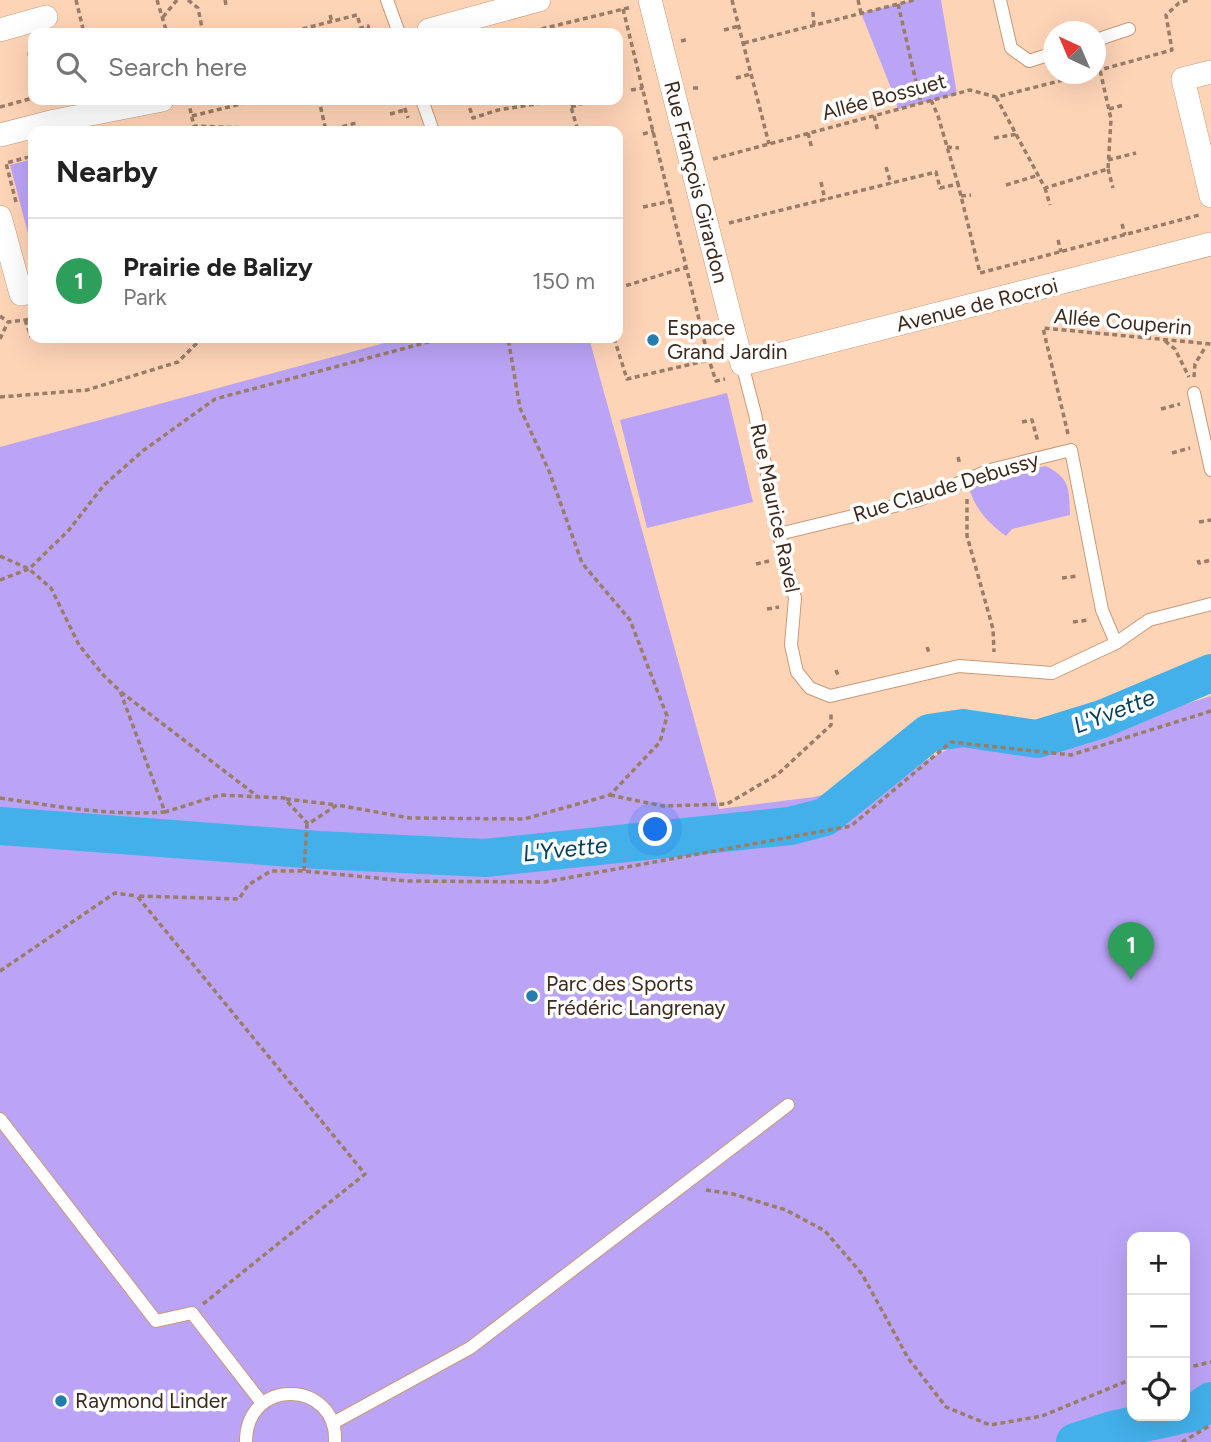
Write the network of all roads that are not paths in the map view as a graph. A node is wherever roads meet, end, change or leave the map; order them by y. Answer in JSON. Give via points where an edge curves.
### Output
{"nodes":[{"id":1,"x":387,"y":0,"type":"edge"},
{"id":2,"x":539,"y":0,"type":"edge"},
{"id":3,"x":1000,"y":0,"type":"edge"},
{"id":4,"x":650,"y":1,"type":"edge"},
{"id":5,"x":512,"y":3,"type":"edge"},
{"id":6,"x":46,"y":17,"type":"edge"},
{"id":7,"x":397,"y":28,"type":"edge"},
{"id":8,"x":435,"y":28,"type":"edge"},
{"id":9,"x":1129,"y":29,"type":"dead end"},
{"id":10,"x":0,"y":30,"type":"edge"},
{"id":11,"x":1106,"y":37,"type":"edge"},
{"id":12,"x":1043,"y":57,"type":"edge"},
{"id":13,"x":1211,"y":72,"type":"edge"},
{"id":14,"x":134,"y":105,"type":"edge"},
{"id":15,"x":424,"y":105,"type":"edge"},
{"id":16,"x":74,"y":116,"type":"edge"},
{"id":17,"x":35,"y":126,"type":"edge"},
{"id":18,"x":431,"y":126,"type":"edge"},
{"id":19,"x":28,"y":128,"type":"edge"},
{"id":20,"x":0,"y":135,"type":"edge"},
{"id":21,"x":1205,"y":142,"type":"edge"},
{"id":22,"x":1211,"y":196,"type":"edge"},
{"id":23,"x":9,"y":213,"type":"edge"},
{"id":24,"x":1211,"y":244,"type":"edge"},
{"id":25,"x":28,"y":292,"type":"edge"},
{"id":26,"x":742,"y":364,"type":"junction"},
{"id":27,"x":1194,"y":393,"type":"road end"},
{"id":28,"x":1211,"y":470,"type":"edge"},
{"id":29,"x":779,"y":534,"type":"junction"},
{"id":30,"x":1211,"y":604,"type":"edge"},
{"id":31,"x":1116,"y":643,"type":"junction"},
{"id":32,"x":788,"y":1105,"type":"dead end"},
{"id":33,"x":0,"y":1119,"type":"edge"},
{"id":34,"x":262,"y":1403,"type":"junction"},
{"id":35,"x":333,"y":1423,"type":"junction"},
{"id":36,"x":246,"y":1442,"type":"edge"},
{"id":37,"x":335,"y":1442,"type":"edge"}],
"edges":[{"from":1,"to":7,"type":"lane"},
{"from":2,"to":5,"type":"street"},
{"from":3,"to":12,"type":"lane","via":[[1011,48],[1030,61]]},
{"from":4,"to":26,"type":"street","name":"Rue François Girardon"},
{"from":5,"to":8,"type":"street"},
{"from":6,"to":10,"type":"street"},
{"from":9,"to":11,"type":"lane"},
{"from":13,"to":21,"type":"street","via":[[1182,79]]},
{"from":14,"to":16,"type":"street"},
{"from":15,"to":18,"type":"lane"},
{"from":16,"to":17,"type":"street"},
{"from":19,"to":20,"type":"street"},
{"from":21,"to":22,"type":"street"},
{"from":23,"to":25,"type":"street","via":[[20,294]]},
{"from":24,"to":26,"type":"street","name":"Avenue de Rocroi"},
{"from":26,"to":29,"type":"lane","name":"Rue Maurice Ravel"},
{"from":27,"to":28,"type":"lane"},
{"from":29,"to":31,"type":"lane","name":"Rue Maurice Ravel","via":[[795,598],[791,645],[797,672],[810,688],[830,696],[959,666],[1052,673]]},
{"from":29,"to":31,"type":"lane","name":"Rue Claude Debussy","via":[[919,500],[990,470],[1071,450],[1101,610]]},
{"from":30,"to":31,"type":"lane","name":"Rue Maurice Ravel","via":[[1149,620]]},
{"from":32,"to":35,"type":"lane","via":[[470,1348]]},
{"from":33,"to":34,"type":"lane","via":[[156,1321],[192,1313]]},
{"from":34,"to":35,"type":"lane","via":[[292,1393],[307,1396],[321,1405]]},
{"from":34,"to":36,"type":"lane","via":[[251,1416]]},
{"from":35,"to":37,"type":"lane"}]}
